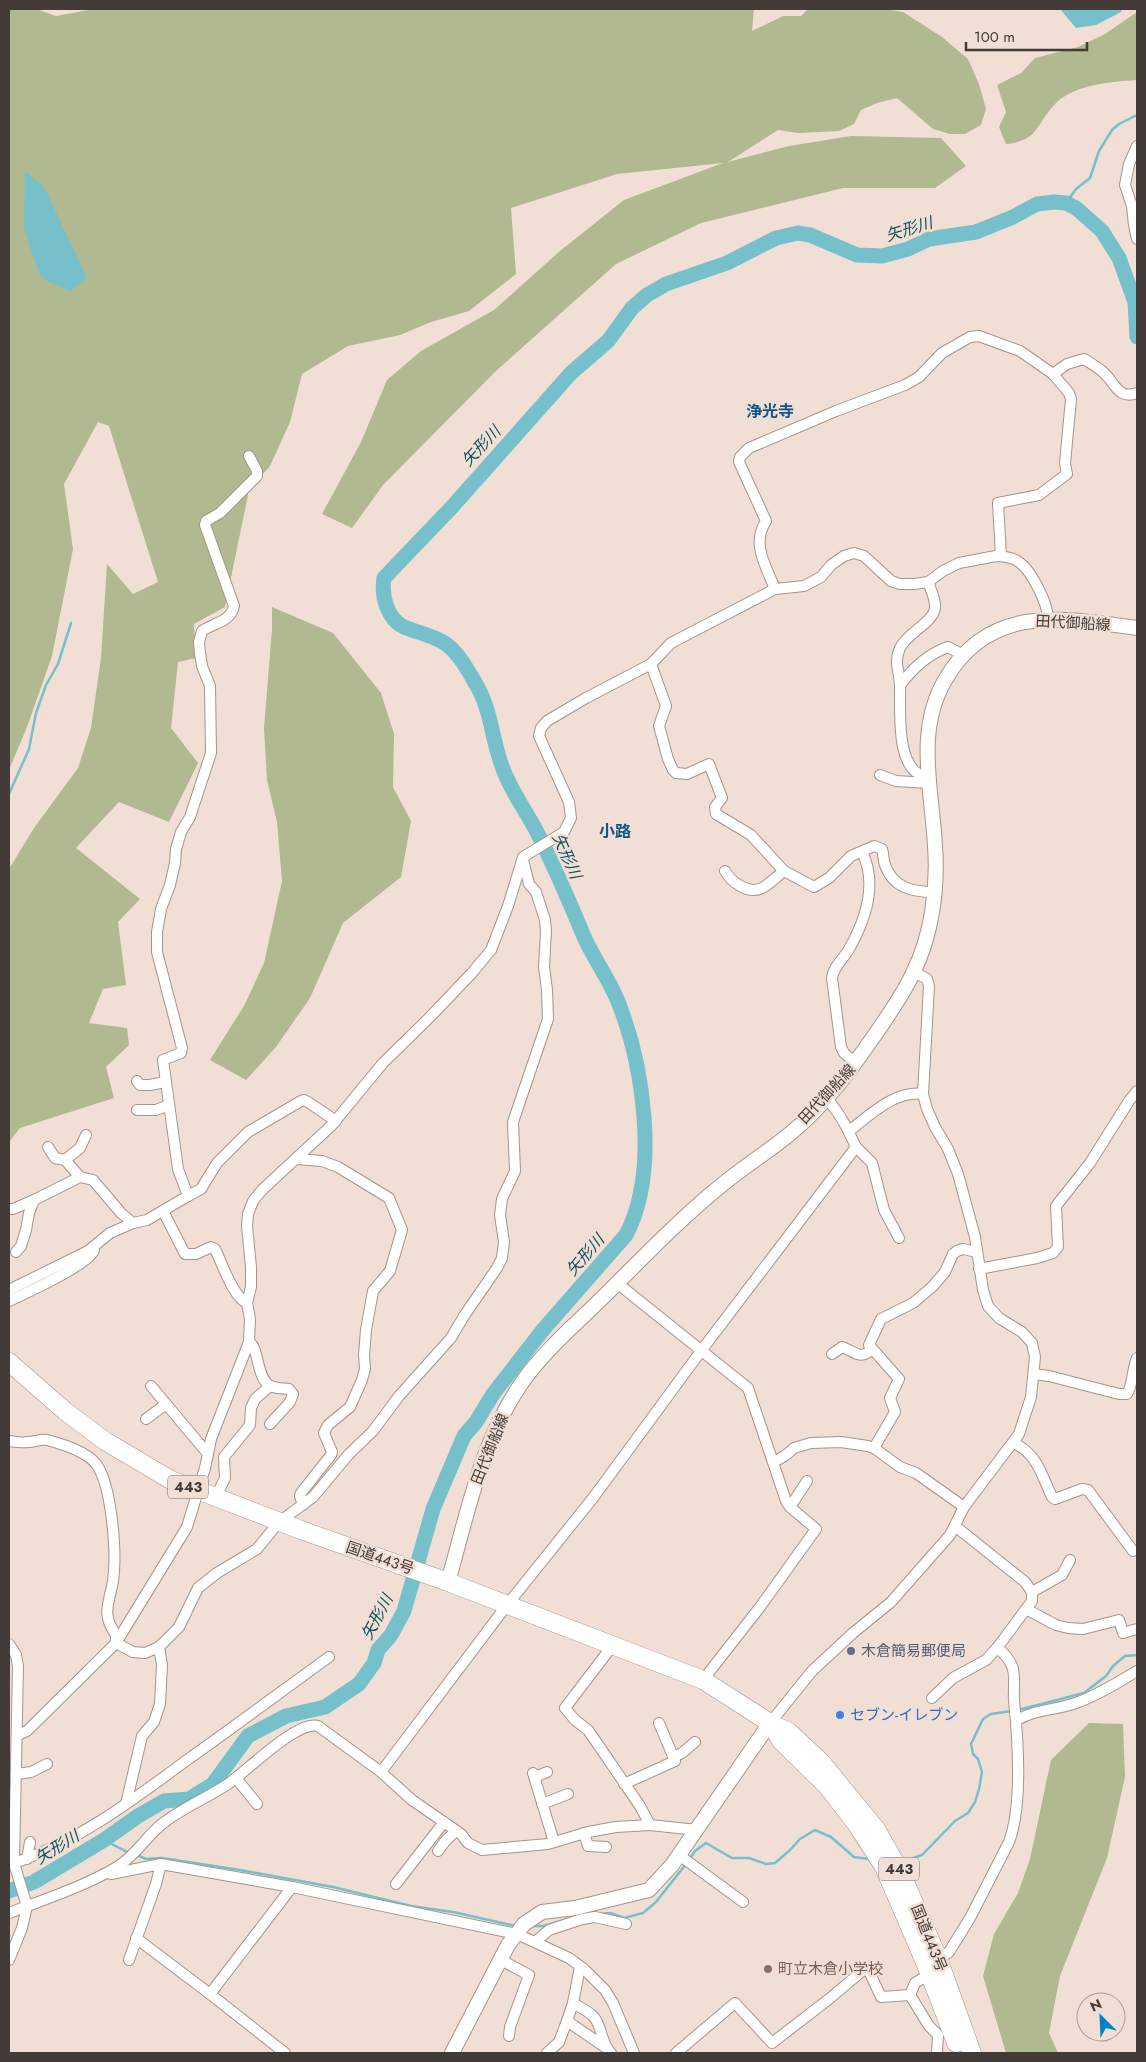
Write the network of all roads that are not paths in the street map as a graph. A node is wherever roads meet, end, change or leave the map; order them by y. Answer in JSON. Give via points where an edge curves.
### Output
{"nodes":[{"id":1,"x":1137,"y":146,"type":"edge"},
{"id":2,"x":1137,"y":239,"type":"edge"},
{"id":3,"x":1053,"y":374,"type":"junction"},
{"id":4,"x":1137,"y":393,"type":"edge"},
{"id":5,"x":249,"y":456,"type":"dead end"},
{"id":6,"x":1001,"y":556,"type":"junction"},
{"id":7,"x":928,"y":582,"type":"junction"},
{"id":8,"x":775,"y":589,"type":"junction"},
{"id":9,"x":1048,"y":619,"type":"junction"},
{"id":10,"x":1137,"y":628,"type":"edge"},
{"id":11,"x":963,"y":655,"type":"junction"},
{"id":12,"x":651,"y":664,"type":"junction"},
{"id":13,"x":901,"y":684,"type":"junction"},
{"id":14,"x":880,"y":776,"type":"dead end"},
{"id":15,"x":929,"y":780,"type":"junction"},
{"id":16,"x":862,"y":852,"type":"junction"},
{"id":17,"x":525,"y":857,"type":"junction"},
{"id":18,"x":726,"y":871,"type":"dead end"},
{"id":19,"x":784,"y":871,"type":"junction"},
{"id":20,"x":934,"y":892,"type":"junction"},
{"id":21,"x":914,"y":972,"type":"junction"},
{"id":22,"x":856,"y":1063,"type":"junction"},
{"id":23,"x":137,"y":1081,"type":"dead end"},
{"id":24,"x":165,"y":1082,"type":"junction"},
{"id":25,"x":1137,"y":1091,"type":"edge"},
{"id":26,"x":923,"y":1094,"type":"junction"},
{"id":27,"x":827,"y":1100,"type":"junction"},
{"id":28,"x":168,"y":1105,"type":"junction"},
{"id":29,"x":137,"y":1110,"type":"dead end"},
{"id":30,"x":336,"y":1121,"type":"junction"},
{"id":31,"x":849,"y":1132,"type":"junction"},
{"id":32,"x":86,"y":1135,"type":"dead end"},
{"id":33,"x":48,"y":1147,"type":"dead end"},
{"id":34,"x":856,"y":1147,"type":"junction"},
{"id":35,"x":297,"y":1159,"type":"junction"},
{"id":36,"x":65,"y":1160,"type":"junction"},
{"id":37,"x":80,"y":1177,"type":"junction"},
{"id":38,"x":188,"y":1196,"type":"junction"},
{"id":39,"x":34,"y":1200,"type":"junction"},
{"id":40,"x":9,"y":1209,"type":"edge"},
{"id":41,"x":163,"y":1212,"type":"junction"},
{"id":42,"x":133,"y":1223,"type":"junction"},
{"id":43,"x":899,"y":1238,"type":"dead end"},
{"id":44,"x":94,"y":1246,"type":"junction"},
{"id":45,"x":16,"y":1252,"type":"dead end"},
{"id":46,"x":977,"y":1252,"type":"junction"},
{"id":47,"x":980,"y":1270,"type":"junction"},
{"id":48,"x":617,"y":1283,"type":"junction"},
{"id":49,"x":9,"y":1290,"type":"edge"},
{"id":50,"x":9,"y":1301,"type":"edge"},
{"id":51,"x":247,"y":1303,"type":"junction"},
{"id":52,"x":249,"y":1342,"type":"junction"},
{"id":53,"x":701,"y":1350,"type":"junction"},
{"id":54,"x":872,"y":1350,"type":"junction"},
{"id":55,"x":832,"y":1354,"type":"dead end"},
{"id":56,"x":1137,"y":1358,"type":"edge"},
{"id":57,"x":9,"y":1362,"type":"edge"},
{"id":58,"x":1034,"y":1374,"type":"junction"},
{"id":59,"x":151,"y":1386,"type":"dead end"},
{"id":60,"x":270,"y":1386,"type":"junction"},
{"id":61,"x":1133,"y":1391,"type":"edge"},
{"id":62,"x":166,"y":1404,"type":"junction"},
{"id":63,"x":146,"y":1419,"type":"dead end"},
{"id":64,"x":270,"y":1424,"type":"dead end"},
{"id":65,"x":9,"y":1441,"type":"edge"},
{"id":66,"x":1014,"y":1443,"type":"junction"},
{"id":67,"x":874,"y":1448,"type":"junction"},
{"id":68,"x":208,"y":1454,"type":"junction"},
{"id":69,"x":774,"y":1462,"type":"junction"},
{"id":70,"x":807,"y":1481,"type":"dead end"},
{"id":71,"x":215,"y":1498,"type":"junction"},
{"id":72,"x":303,"y":1504,"type":"junction"},
{"id":73,"x":790,"y":1507,"type":"junction"},
{"id":74,"x":964,"y":1507,"type":"junction"},
{"id":75,"x":279,"y":1522,"type":"junction"},
{"id":76,"x":956,"y":1526,"type":"junction"},
{"id":77,"x":1133,"y":1551,"type":"dead end"},
{"id":78,"x":1070,"y":1560,"type":"dead end"},
{"id":79,"x":448,"y":1582,"type":"junction"},
{"id":80,"x":1032,"y":1592,"type":"junction"},
{"id":81,"x":507,"y":1606,"type":"junction"},
{"id":82,"x":1026,"y":1609,"type":"junction"},
{"id":83,"x":1137,"y":1629,"type":"edge"},
{"id":84,"x":116,"y":1643,"type":"junction"},
{"id":85,"x":9,"y":1644,"type":"edge"},
{"id":86,"x":613,"y":1645,"type":"junction"},
{"id":87,"x":159,"y":1647,"type":"junction"},
{"id":88,"x":998,"y":1648,"type":"junction"},
{"id":89,"x":329,"y":1657,"type":"dead end"},
{"id":90,"x":1137,"y":1670,"type":"edge"},
{"id":91,"x":702,"y":1680,"type":"junction"},
{"id":92,"x":932,"y":1698,"type":"dead end"},
{"id":93,"x":1017,"y":1719,"type":"junction"},
{"id":94,"x":770,"y":1723,"type":"junction"},
{"id":95,"x":659,"y":1724,"type":"dead end"},
{"id":96,"x":18,"y":1735,"type":"junction"},
{"id":97,"x":695,"y":1742,"type":"dead end"},
{"id":98,"x":673,"y":1757,"type":"junction"},
{"id":99,"x":46,"y":1764,"type":"dead end"},
{"id":100,"x":381,"y":1772,"type":"junction"},
{"id":101,"x":547,"y":1772,"type":"dead end"},
{"id":102,"x":236,"y":1778,"type":"junction"},
{"id":103,"x":14,"y":1779,"type":"edge"},
{"id":104,"x":624,"y":1784,"type":"junction"},
{"id":105,"x":568,"y":1794,"type":"dead end"},
{"id":106,"x":126,"y":1804,"type":"junction"},
{"id":107,"x":257,"y":1804,"type":"dead end"},
{"id":108,"x":542,"y":1804,"type":"junction"},
{"id":109,"x":444,"y":1822,"type":"junction"},
{"id":110,"x":650,"y":1825,"type":"junction"},
{"id":111,"x":697,"y":1830,"type":"junction"},
{"id":112,"x":456,"y":1831,"type":"junction"},
{"id":113,"x":584,"y":1833,"type":"junction"},
{"id":114,"x":30,"y":1842,"type":"dead end"},
{"id":115,"x":554,"y":1842,"type":"junction"},
{"id":116,"x":606,"y":1847,"type":"dead end"},
{"id":117,"x":438,"y":1851,"type":"dead end"},
{"id":118,"x":679,"y":1855,"type":"junction"},
{"id":119,"x":27,"y":1859,"type":"junction"},
{"id":120,"x":161,"y":1864,"type":"junction"},
{"id":121,"x":15,"y":1866,"type":"junction"},
{"id":122,"x":97,"y":1878,"type":"junction"},
{"id":123,"x":396,"y":1884,"type":"dead end"},
{"id":124,"x":292,"y":1888,"type":"junction"},
{"id":125,"x":743,"y":1902,"type":"dead end"},
{"id":126,"x":26,"y":1904,"type":"junction"},
{"id":127,"x":9,"y":1912,"type":"edge"},
{"id":128,"x":626,"y":1924,"type":"dead end"},
{"id":129,"x":517,"y":1934,"type":"junction"},
{"id":130,"x":136,"y":1938,"type":"junction"},
{"id":131,"x":535,"y":1942,"type":"junction"},
{"id":132,"x":9,"y":1960,"type":"edge"},
{"id":133,"x":128,"y":1960,"type":"dead end"},
{"id":134,"x":501,"y":1960,"type":"junction"},
{"id":135,"x":933,"y":1963,"type":"junction"},
{"id":136,"x":580,"y":1967,"type":"junction"},
{"id":137,"x":210,"y":1994,"type":"junction"},
{"id":138,"x":910,"y":1995,"type":"junction"},
{"id":139,"x":573,"y":2003,"type":"junction"},
{"id":140,"x":567,"y":2021,"type":"junction"},
{"id":141,"x":509,"y":2036,"type":"dead end"},
{"id":142,"x":608,"y":2050,"type":"edge"},
{"id":143,"x":553,"y":2051,"type":"edge"},
{"id":144,"x":456,"y":2052,"type":"edge"},
{"id":145,"x":285,"y":2053,"type":"edge"},
{"id":146,"x":634,"y":2053,"type":"edge"},
{"id":147,"x":676,"y":2053,"type":"edge"},
{"id":148,"x":937,"y":2053,"type":"edge"},
{"id":149,"x":959,"y":2053,"type":"edge"},
{"id":150,"x":972,"y":2053,"type":"edge"}],
"edges":[{"from":1,"to":2,"type":"street","via":[[1125,185]]},
{"from":3,"to":4,"type":"street","via":[[1067,364],[1084,359],[1104,373],[1117,391],[1126,395]]},
{"from":3,"to":6,"type":"street","via":[[1072,399],[1065,463],[1067,474],[1039,495],[998,503]]},
{"from":3,"to":8,"type":"street","via":[[1020,351],[979,336],[970,337],[942,353],[919,377],[905,385],[748,448],[739,462],[766,521],[760,530],[759,547]]},
{"from":5,"to":24,"type":"street","via":[[257,471],[256,476],[205,525],[234,606],[228,618],[202,630],[199,642],[202,666],[210,686],[211,753],[190,817],[181,832],[157,932],[157,952],[182,1048],[177,1055],[163,1060]]},
{"from":6,"to":7,"type":"street","via":[[959,564]]},
{"from":6,"to":9,"type":"street","via":[[1019,562],[1025,569],[1044,600]]},
{"from":7,"to":8,"type":"street","via":[[900,584],[891,581],[864,556],[854,553],[831,564],[821,576],[804,586]]},
{"from":7,"to":13,"type":"street","via":[[935,608],[900,649],[896,664]]},
{"from":8,"to":12,"type":"street","via":[[671,643]]},
{"from":9,"to":10,"type":"main road","name":"田代御船線"},
{"from":9,"to":11,"type":"main road","name":"田代御船線","via":[[1031,620],[994,632]]},
{"from":11,"to":13,"type":"street","via":[[948,647],[939,650],[920,663]]},
{"from":11,"to":15,"type":"main road","name":"田代御船線","via":[[954,664],[934,700],[928,728]]},
{"from":12,"to":17,"type":"street","via":[[586,698],[541,728],[539,736],[571,810],[568,824],[560,834]]},
{"from":12,"to":19,"type":"street","via":[[666,706],[660,726],[673,770],[687,774],[709,764],[722,798],[715,808],[716,814],[751,835]]},
{"from":13,"to":15,"type":"street","via":[[900,738],[913,769]]},
{"from":14,"to":15,"type":"street","via":[[896,781]]},
{"from":15,"to":20,"type":"main road","name":"田代御船線","via":[[936,848]]},
{"from":16,"to":19,"type":"street","via":[[847,859],[814,887]]},
{"from":16,"to":20,"type":"street","via":[[874,846],[880,848],[893,880],[908,889]]},
{"from":16,"to":22,"type":"street","via":[[869,874],[867,908],[849,950],[833,970],[832,978],[841,1047]]},
{"from":17,"to":30,"type":"street","via":[[491,950],[441,1006],[383,1063]]},
{"from":17,"to":72,"type":"street","via":[[529,884],[536,892],[545,920],[548,1019],[514,1122],[514,1171],[502,1200],[500,1216],[504,1242],[502,1258],[452,1338],[399,1396],[373,1431]]},
{"from":18,"to":19,"type":"street","via":[[732,882],[755,890]]},
{"from":20,"to":21,"type":"main road","name":"田代御船線","via":[[926,938]]},
{"from":21,"to":22,"type":"main road","name":"田代御船線"},
{"from":21,"to":26,"type":"street","via":[[927,979],[929,986]]},
{"from":22,"to":27,"type":"main road","name":"田代御船線"},
{"from":23,"to":24,"type":"street","via":[[140,1085]]},
{"from":24,"to":28,"type":"street"},
{"from":25,"to":47,"type":"street","via":[[1090,1163],[1056,1206],[1058,1247],[1053,1253]]},
{"from":26,"to":31,"type":"street","via":[[911,1093],[895,1100],[870,1114]]},
{"from":26,"to":46,"type":"street","via":[[934,1127],[958,1174]]},
{"from":27,"to":31,"type":"street"},
{"from":27,"to":48,"type":"main road","name":"田代御船線","via":[[792,1132],[723,1184]]},
{"from":28,"to":29,"type":"street","via":[[156,1110]]},
{"from":28,"to":38,"type":"street","via":[[178,1169]]},
{"from":30,"to":35,"type":"street"},
{"from":30,"to":38,"type":"street","via":[[308,1102],[301,1101],[248,1132],[217,1163],[200,1189]]},
{"from":31,"to":34,"type":"street"},
{"from":32,"to":36,"type":"street","via":[[80,1148]]},
{"from":33,"to":36,"type":"street","via":[[56,1158]]},
{"from":34,"to":43,"type":"street","via":[[872,1164],[884,1210]]},
{"from":34,"to":53,"type":"street"},
{"from":35,"to":51,"type":"street","via":[[262,1190],[248,1214],[251,1287]]},
{"from":35,"to":72,"type":"street","via":[[338,1166],[382,1193],[389,1198],[402,1230],[390,1271],[373,1292],[362,1380],[350,1407],[325,1428],[324,1436],[331,1456],[301,1492]]},
{"from":36,"to":37,"type":"street"},
{"from":37,"to":39,"type":"street"},
{"from":37,"to":42,"type":"street","via":[[93,1180]]},
{"from":38,"to":41,"type":"street"},
{"from":39,"to":40,"type":"street"},
{"from":39,"to":45,"type":"street","via":[[21,1246]]},
{"from":41,"to":42,"type":"street"},
{"from":41,"to":51,"type":"street","via":[[185,1254],[196,1254],[212,1247],[216,1249],[234,1290]]},
{"from":42,"to":44,"type":"street","via":[[110,1233]]},
{"from":44,"to":49,"type":"street"},
{"from":44,"to":50,"type":"street","via":[[94,1254],[90,1258]]},
{"from":46,"to":47,"type":"street"},
{"from":46,"to":54,"type":"street","via":[[957,1251],[932,1287],[913,1303],[881,1320],[869,1344]]},
{"from":47,"to":58,"type":"street","via":[[991,1311],[1022,1332],[1032,1343]]},
{"from":48,"to":53,"type":"street"},
{"from":48,"to":79,"type":"main road","name":"田代御船線","via":[[524,1379],[499,1421],[482,1459]]},
{"from":51,"to":52,"type":"street"},
{"from":52,"to":60,"type":"street","via":[[254,1346],[259,1370]]},
{"from":52,"to":68,"type":"street"},
{"from":53,"to":69,"type":"street","via":[[748,1388]]},
{"from":53,"to":81,"type":"street","via":[[593,1498]]},
{"from":54,"to":55,"type":"street","via":[[857,1356],[842,1348]]},
{"from":54,"to":67,"type":"street","via":[[900,1379],[890,1398],[896,1412]]},
{"from":56,"to":61,"type":"street","via":[[1132,1374]]},
{"from":57,"to":71,"type":"highway","name":"国道443号","number":"443","via":[[64,1411],[106,1441],[172,1480]]},
{"from":58,"to":61,"type":"street","via":[[1119,1394]]},
{"from":58,"to":66,"type":"street","via":[[1024,1423]]},
{"from":59,"to":62,"type":"street"},
{"from":60,"to":64,"type":"street","via":[[289,1389],[293,1394]]},
{"from":60,"to":71,"type":"street","via":[[255,1399],[250,1425],[224,1458],[225,1478]]},
{"from":62,"to":63,"type":"street"},
{"from":62,"to":68,"type":"street"},
{"from":65,"to":84,"type":"street","via":[[45,1440],[82,1454],[97,1466],[109,1501],[113,1538],[113,1580],[107,1619],[116,1635]]},
{"from":66,"to":74,"type":"street"},
{"from":66,"to":77,"type":"street","via":[[1033,1456],[1055,1499],[1082,1489],[1088,1490]]},
{"from":67,"to":69,"type":"street","via":[[824,1441],[794,1448]]},
{"from":67,"to":74,"type":"street"},
{"from":68,"to":84,"type":"street","bridge":true,"via":[[187,1527]]},
{"from":69,"to":73,"type":"street"},
{"from":70,"to":73,"type":"street"},
{"from":71,"to":75,"type":"highway","name":"国道443号","number":"443"},
{"from":72,"to":75,"type":"street"},
{"from":73,"to":91,"type":"street","via":[[816,1528],[760,1607]]},
{"from":74,"to":76,"type":"street"},
{"from":75,"to":79,"type":"highway","name":"国道443号","number":"443"},
{"from":75,"to":87,"type":"street","via":[[256,1550],[198,1588],[179,1627]]},
{"from":76,"to":80,"type":"street","via":[[1025,1582]]},
{"from":76,"to":94,"type":"street","via":[[891,1602],[812,1671]]},
{"from":78,"to":80,"type":"street","via":[[1062,1575]]},
{"from":79,"to":81,"type":"highway","name":"国道443号","number":"443"},
{"from":80,"to":82,"type":"street","via":[[1032,1600]]},
{"from":81,"to":86,"type":"highway","name":"国道443号","number":"443"},
{"from":81,"to":100,"type":"street"},
{"from":82,"to":83,"type":"street","via":[[1068,1628],[1119,1620],[1124,1633]]},
{"from":82,"to":88,"type":"street"},
{"from":84,"to":87,"type":"street","via":[[133,1652],[145,1653]]},
{"from":84,"to":96,"type":"street","via":[[27,1731]]},
{"from":85,"to":96,"type":"street","via":[[16,1654],[18,1666]]},
{"from":86,"to":91,"type":"highway","name":"国道443号","number":"443"},
{"from":86,"to":104,"type":"street","via":[[565,1708],[588,1730]]},
{"from":87,"to":106,"type":"street","via":[[162,1665],[160,1704],[154,1722],[142,1736]]},
{"from":88,"to":92,"type":"street","via":[[986,1660],[953,1678]]},
{"from":88,"to":93,"type":"street","via":[[1012,1667]]},
{"from":89,"to":106,"type":"street"},
{"from":90,"to":93,"type":"street","via":[[1089,1698]]},
{"from":91,"to":94,"type":"highway","name":"国道443号","number":"443"},
{"from":93,"to":135,"type":"street","via":[[1017,1795],[1012,1833],[970,1918],[949,1952]]},
{"from":94,"to":111,"type":"main road"},
{"from":94,"to":135,"type":"highway","name":"国道443号","number":"443","via":[[789,1732],[821,1762],[876,1829],[902,1875]]},
{"from":95,"to":98,"type":"street"},
{"from":96,"to":103,"type":"street"},
{"from":97,"to":98,"type":"street","via":[[682,1754]]},
{"from":98,"to":104,"type":"street","via":[[675,1761]]},
{"from":99,"to":103,"type":"street"},
{"from":100,"to":102,"type":"street","via":[[313,1724],[273,1748]]},
{"from":100,"to":109,"type":"street","via":[[412,1800]]},
{"from":101,"to":108,"type":"street","via":[[534,1775]]},
{"from":102,"to":107,"type":"street"},
{"from":102,"to":122,"type":"street","via":[[167,1820],[150,1834],[137,1852]]},
{"from":103,"to":121,"type":"street"},
{"from":104,"to":110,"type":"street"},
{"from":105,"to":108,"type":"street"},
{"from":106,"to":119,"type":"street","via":[[79,1836]]},
{"from":108,"to":115,"type":"street"},
{"from":109,"to":112,"type":"street"},
{"from":109,"to":123,"type":"street"},
{"from":110,"to":111,"type":"street"},
{"from":110,"to":113,"type":"street","via":[[616,1826]]},
{"from":111,"to":118,"type":"main road"},
{"from":112,"to":115,"type":"street","via":[[468,1843],[482,1850]]},
{"from":112,"to":117,"type":"street"},
{"from":113,"to":115,"type":"street"},
{"from":113,"to":116,"type":"street","via":[[588,1846]]},
{"from":114,"to":119,"type":"street"},
{"from":118,"to":125,"type":"street"},
{"from":118,"to":129,"type":"main road","via":[[649,1890],[575,1908],[542,1912],[524,1924]]},
{"from":119,"to":121,"type":"street"},
{"from":120,"to":122,"type":"street"},
{"from":120,"to":124,"type":"street"},
{"from":120,"to":130,"type":"street"},
{"from":121,"to":126,"type":"street"},
{"from":122,"to":126,"type":"street","via":[[52,1898]]},
{"from":124,"to":129,"type":"street"},
{"from":124,"to":137,"type":"street"},
{"from":126,"to":127,"type":"street"},
{"from":126,"to":132,"type":"street","via":[[22,1928]]},
{"from":128,"to":131,"type":"street","via":[[595,1917],[582,1919],[549,1930]]},
{"from":129,"to":131,"type":"street"},
{"from":129,"to":134,"type":"main road"},
{"from":130,"to":133,"type":"street"},
{"from":130,"to":137,"type":"street"},
{"from":131,"to":136,"type":"street"},
{"from":134,"to":141,"type":"street","via":[[529,1975]]},
{"from":134,"to":144,"type":"main road"},
{"from":135,"to":138,"type":"street","via":[[925,1977],[915,1983]]},
{"from":135,"to":149,"type":"highway","name":"国道443号","number":"443"},
{"from":135,"to":150,"type":"highway","name":"国道443号","number":"443"},
{"from":136,"to":139,"type":"street"},
{"from":136,"to":146,"type":"street","via":[[605,1990]]},
{"from":137,"to":145,"type":"street"},
{"from":138,"to":147,"type":"street","via":[[881,1997],[867,1967],[772,2043],[734,2003]]},
{"from":138,"to":148,"type":"street","via":[[938,2035]]},
{"from":139,"to":140,"type":"street"},
{"from":139,"to":142,"type":"street","via":[[594,2017]]},
{"from":140,"to":142,"type":"street"},
{"from":140,"to":143,"type":"street"}]}
